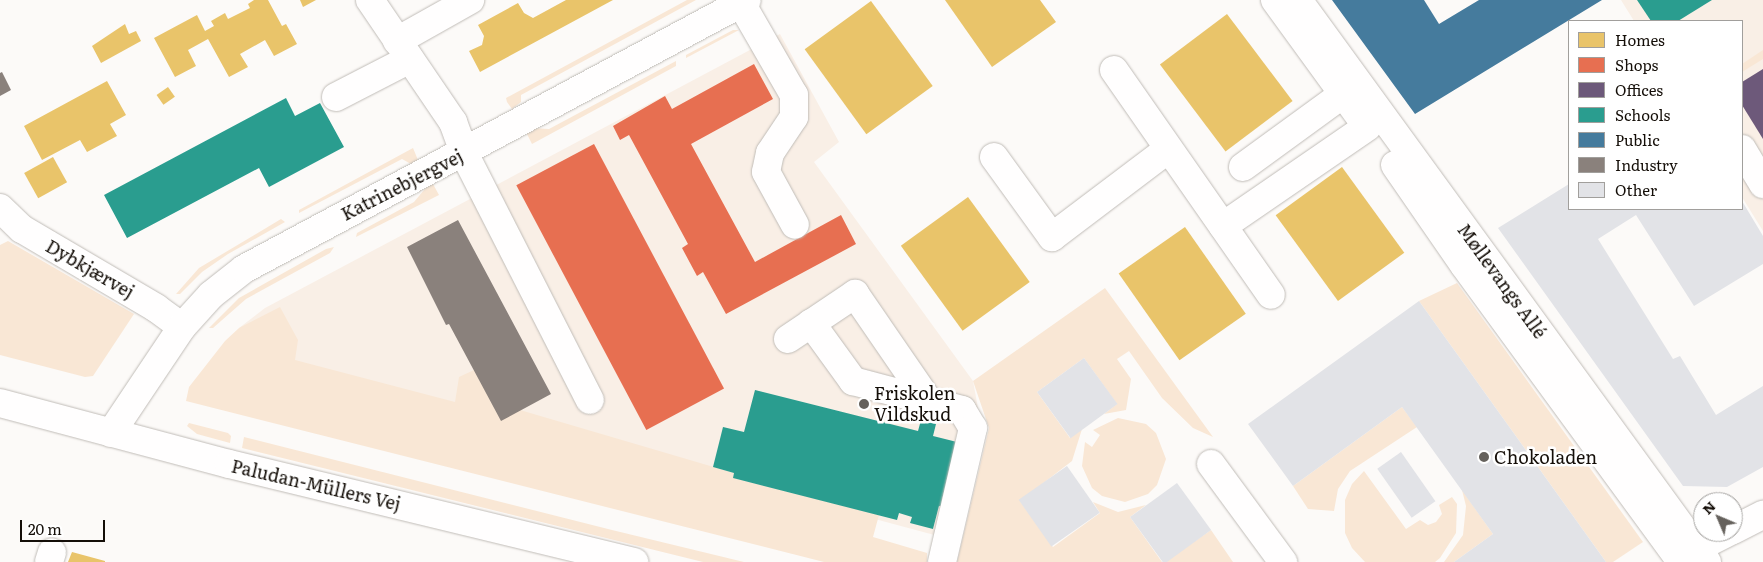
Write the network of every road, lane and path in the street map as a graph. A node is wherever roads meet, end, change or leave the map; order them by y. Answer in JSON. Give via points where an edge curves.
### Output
{"nodes":[{"id":1,"x":370,"y":0,"type":"edge"},
{"id":2,"x":470,"y":0,"type":"edge"},
{"id":3,"x":1275,"y":0,"type":"edge"},
{"id":4,"x":1298,"y":0,"type":"edge"},
{"id":5,"x":744,"y":2,"type":"edge"},
{"id":6,"x":403,"y":50,"type":"junction"},
{"id":7,"x":1114,"y":70,"type":"dead end"},
{"id":8,"x":1343,"y":94,"type":"junction"},
{"id":9,"x":336,"y":97,"type":"dead end"},
{"id":10,"x":1367,"y":127,"type":"junction"},
{"id":11,"x":1167,"y":150,"type":"junction"},
{"id":12,"x":1743,"y":151,"type":"edge"},
{"id":13,"x":464,"y":153,"type":"junction"},
{"id":14,"x":994,"y":157,"type":"dead end"},
{"id":15,"x":1243,"y":167,"type":"dead end"},
{"id":16,"x":1763,"y":184,"type":"edge"},
{"id":17,"x":0,"y":208,"type":"edge"},
{"id":18,"x":795,"y":224,"type":"dead end"},
{"id":19,"x":1223,"y":226,"type":"junction"},
{"id":20,"x":1271,"y":295,"type":"dead end"},
{"id":21,"x":812,"y":324,"type":"junction"},
{"id":22,"x":182,"y":327,"type":"junction"},
{"id":23,"x":788,"y":339,"type":"dead end"},
{"id":24,"x":590,"y":400,"type":"dead end"},
{"id":25,"x":0,"y":403,"type":"edge"},
{"id":26,"x":930,"y":403,"type":"junction"},
{"id":27,"x":111,"y":433,"type":"junction"},
{"id":28,"x":1211,"y":464,"type":"dead end"},
{"id":29,"x":1763,"y":516,"type":"edge"},
{"id":30,"x":1743,"y":525,"type":"edge"},
{"id":31,"x":1715,"y":542,"type":"edge"},
{"id":32,"x":1695,"y":557,"type":"edge"},
{"id":33,"x":634,"y":562,"type":"edge"},
{"id":34,"x":942,"y":562,"type":"edge"},
{"id":35,"x":1283,"y":562,"type":"edge"}],
"edges":[{"from":1,"to":6,"type":"street"},
{"from":2,"to":6,"type":"street"},
{"from":3,"to":8,"type":"street","name":"Møllevangs Allé"},
{"from":4,"to":32,"type":"street","name":"Møllevangs Allé"},
{"from":5,"to":13,"type":"street","name":"Katrinebjergvej"},
{"from":5,"to":18,"type":"street","via":[[794,95],[794,117],[770,153],[766,172]]},
{"from":6,"to":9,"type":"street"},
{"from":6,"to":13,"type":"street","via":[[453,122]]},
{"from":7,"to":11,"type":"street"},
{"from":8,"to":10,"type":"street","name":"Møllevangs Allé"},
{"from":8,"to":15,"type":"street"},
{"from":10,"to":19,"type":"street"},
{"from":10,"to":32,"type":"street","name":"Møllevangs Allé"},
{"from":11,"to":14,"type":"street","via":[[1052,237]]},
{"from":11,"to":19,"type":"street"},
{"from":12,"to":16,"type":"street"},
{"from":13,"to":22,"type":"street","name":"Katrinebjergvej","via":[[244,269],[211,295]]},
{"from":13,"to":24,"type":"street"},
{"from":17,"to":22,"type":"street","name":"Dybkjærvej","via":[[22,229],[156,308]]},
{"from":19,"to":20,"type":"street"},
{"from":21,"to":23,"type":"street"},
{"from":21,"to":26,"type":"street","via":[[853,381]]},
{"from":21,"to":26,"type":"street","via":[[855,294]]},
{"from":22,"to":27,"type":"street","name":"Katrinebjergvej"},
{"from":25,"to":27,"type":"street","name":"Paludan-Müllers Vej"},
{"from":26,"to":34,"type":"street","via":[[962,410],[973,428]]},
{"from":27,"to":33,"type":"street","name":"Paludan-Müllers Vej"},
{"from":28,"to":35,"type":"street"},
{"from":29,"to":30,"type":"street"},
{"from":31,"to":32,"type":"street"}]}
